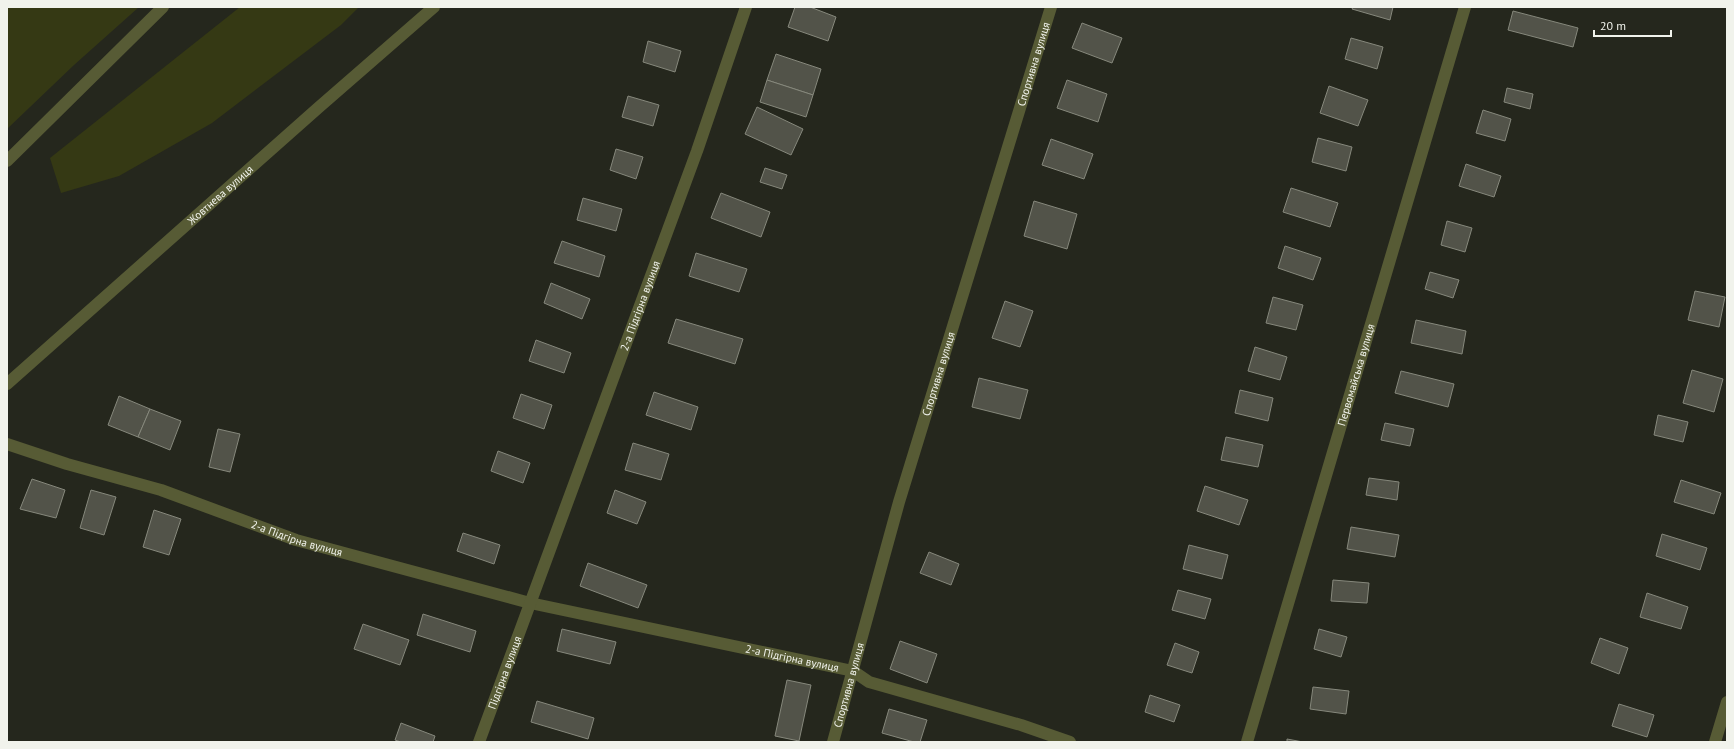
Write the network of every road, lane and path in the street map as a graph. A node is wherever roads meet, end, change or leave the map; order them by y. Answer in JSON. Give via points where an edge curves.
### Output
{"nodes":[{"id":1,"x":163,"y":7,"type":"edge"},
{"id":2,"x":434,"y":7,"type":"edge"},
{"id":3,"x":746,"y":7,"type":"edge"},
{"id":4,"x":1050,"y":7,"type":"edge"},
{"id":5,"x":1465,"y":7,"type":"edge"},
{"id":6,"x":7,"y":161,"type":"edge"},
{"id":7,"x":7,"y":384,"type":"edge"},
{"id":8,"x":7,"y":444,"type":"edge"},
{"id":9,"x":530,"y":603,"type":"junction"},
{"id":10,"x":853,"y":671,"type":"junction"},
{"id":11,"x":1727,"y":702,"type":"edge"},
{"id":12,"x":479,"y":742,"type":"edge"},
{"id":13,"x":833,"y":742,"type":"edge"},
{"id":14,"x":1070,"y":742,"type":"edge"},
{"id":15,"x":1247,"y":742,"type":"edge"},
{"id":16,"x":1715,"y":742,"type":"edge"}],
"edges":[{"from":1,"to":6,"type":"street"},
{"from":2,"to":7,"type":"street","name":"Жовтнева вулиця"},
{"from":3,"to":9,"type":"street","name":"2-а Підгірна вулиця","via":[[694,158]]},
{"from":4,"to":10,"type":"street","name":"Спортивна вулиця","via":[[899,502]]},
{"from":5,"to":15,"type":"street","name":"Первомайська вулиця"},
{"from":8,"to":9,"type":"street","name":"2-а Підгірна вулиця","via":[[161,490],[296,540]]},
{"from":9,"to":10,"type":"street","name":"2-а Підгірна вулиця"},
{"from":9,"to":12,"type":"street","name":"Підгірна вулиця"},
{"from":10,"to":13,"type":"street","name":"Спортивна вулиця"},
{"from":10,"to":14,"type":"street","name":"2-а Підгірна вулиця","via":[[869,682],[1021,725]]},
{"from":11,"to":16,"type":"street"}]}
